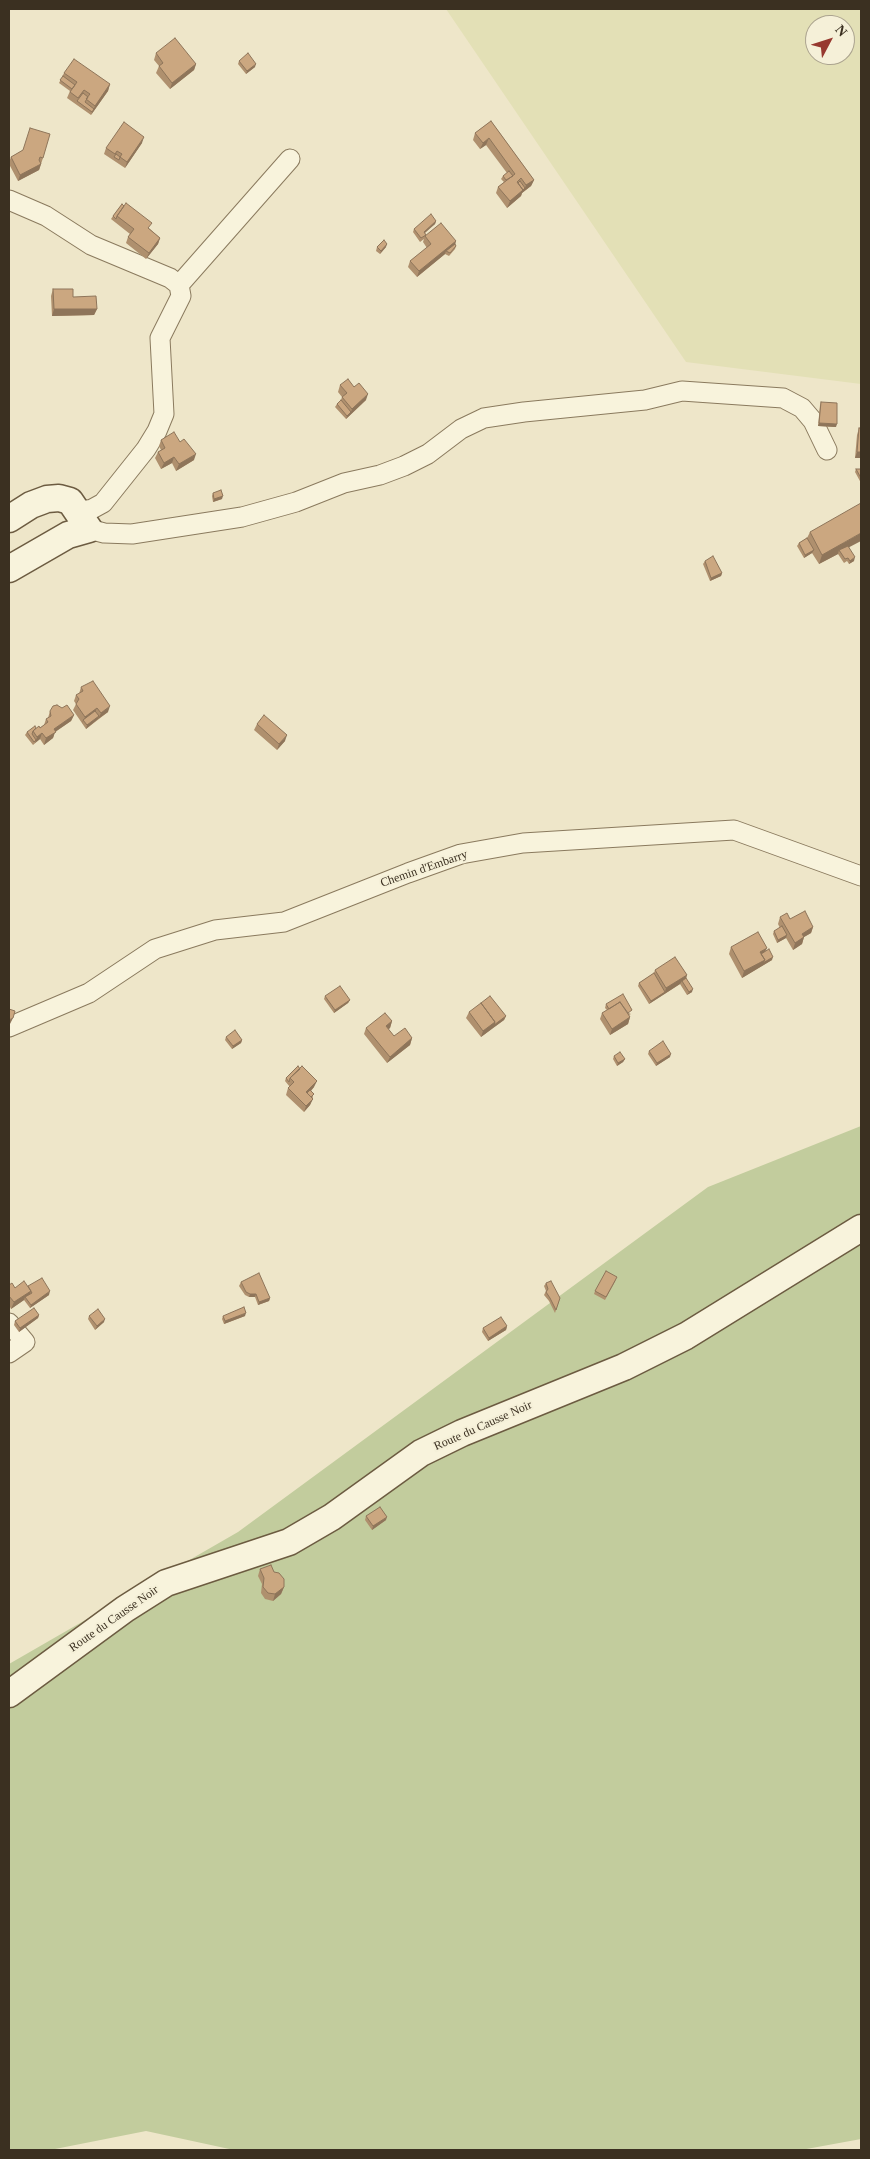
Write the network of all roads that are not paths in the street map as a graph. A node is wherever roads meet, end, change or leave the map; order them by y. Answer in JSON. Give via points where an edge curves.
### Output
{"nodes":[{"id":1,"x":290,"y":159,"type":"dead end"},
{"id":2,"x":9,"y":200,"type":"edge"},
{"id":3,"x":179,"y":285,"type":"junction"},
{"id":4,"x":828,"y":450,"type":"dead end"},
{"id":5,"x":9,"y":519,"type":"edge"},
{"id":6,"x":83,"y":521,"type":"junction"},
{"id":7,"x":9,"y":569,"type":"edge"},
{"id":8,"x":861,"y":876,"type":"edge"},
{"id":9,"x":9,"y":1027,"type":"edge"},
{"id":10,"x":861,"y":1228,"type":"edge"},
{"id":11,"x":9,"y":1324,"type":"edge"},
{"id":12,"x":9,"y":1352,"type":"edge"},
{"id":13,"x":9,"y":1694,"type":"edge"}],
"edges":[{"from":1,"to":3,"type":"street"},
{"from":2,"to":3,"type":"street","via":[[46,216],[92,245],[170,278]]},
{"from":3,"to":6,"type":"street","via":[[181,296],[160,338],[164,414],[146,449],[103,503]]},
{"from":4,"to":6,"type":"street","via":[[813,421],[802,408],[783,398],[682,391],[645,400],[484,418],[404,466],[242,517],[132,534],[104,533]]},
{"from":5,"to":6,"type":"street","via":[[31,505],[60,498],[70,501]]},
{"from":6,"to":7,"type":"street","via":[[68,535]]},
{"from":8,"to":9,"type":"street","name":"Chemin d'Embarry","via":[[734,830],[523,843],[461,854],[284,922],[215,930],[155,949],[89,993]]},
{"from":10,"to":13,"type":"street","name":"Route du Causse Noir","via":[[686,1336],[624,1367],[421,1453],[332,1517],[289,1542],[166,1583]]},
{"from":11,"to":12,"type":"street","via":[[25,1342]]}]}
